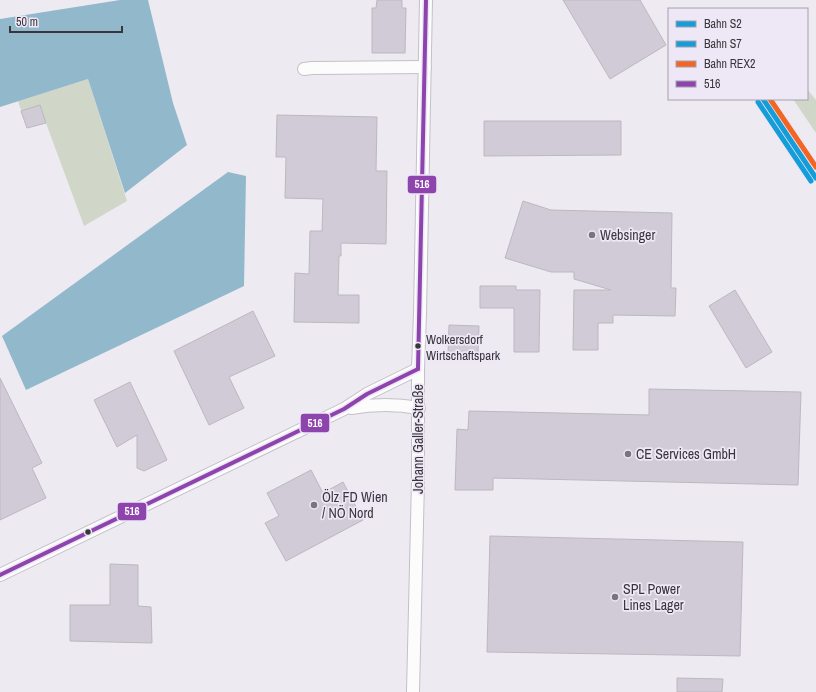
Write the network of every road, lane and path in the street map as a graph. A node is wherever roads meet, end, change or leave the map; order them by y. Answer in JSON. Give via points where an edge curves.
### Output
{"nodes":[{"id":1,"x":426,"y":0,"type":"edge"},
{"id":2,"x":425,"y":67,"type":"junction"},
{"id":3,"x":304,"y":69,"type":"dead end"},
{"id":4,"x":418,"y":369,"type":"junction"},
{"id":5,"x":419,"y":408,"type":"junction"},
{"id":6,"x":344,"y":409,"type":"junction"},
{"id":7,"x":0,"y":575,"type":"edge"},
{"id":8,"x":413,"y":692,"type":"edge"}],
"edges":[{"from":1,"to":2,"type":"street","name":"Johann Galler-Straße"},
{"from":2,"to":3,"type":"street"},
{"from":2,"to":4,"type":"street","name":"Johann Galler-Straße"},
{"from":4,"to":5,"type":"street","name":"Johann Galler-Straße"},
{"from":4,"to":6,"type":"street","via":[[366,394]]},
{"from":5,"to":6,"type":"street","via":[[366,405]]},
{"from":5,"to":8,"type":"street","name":"Johann Galler-Straße"},
{"from":6,"to":7,"type":"street"}]}
